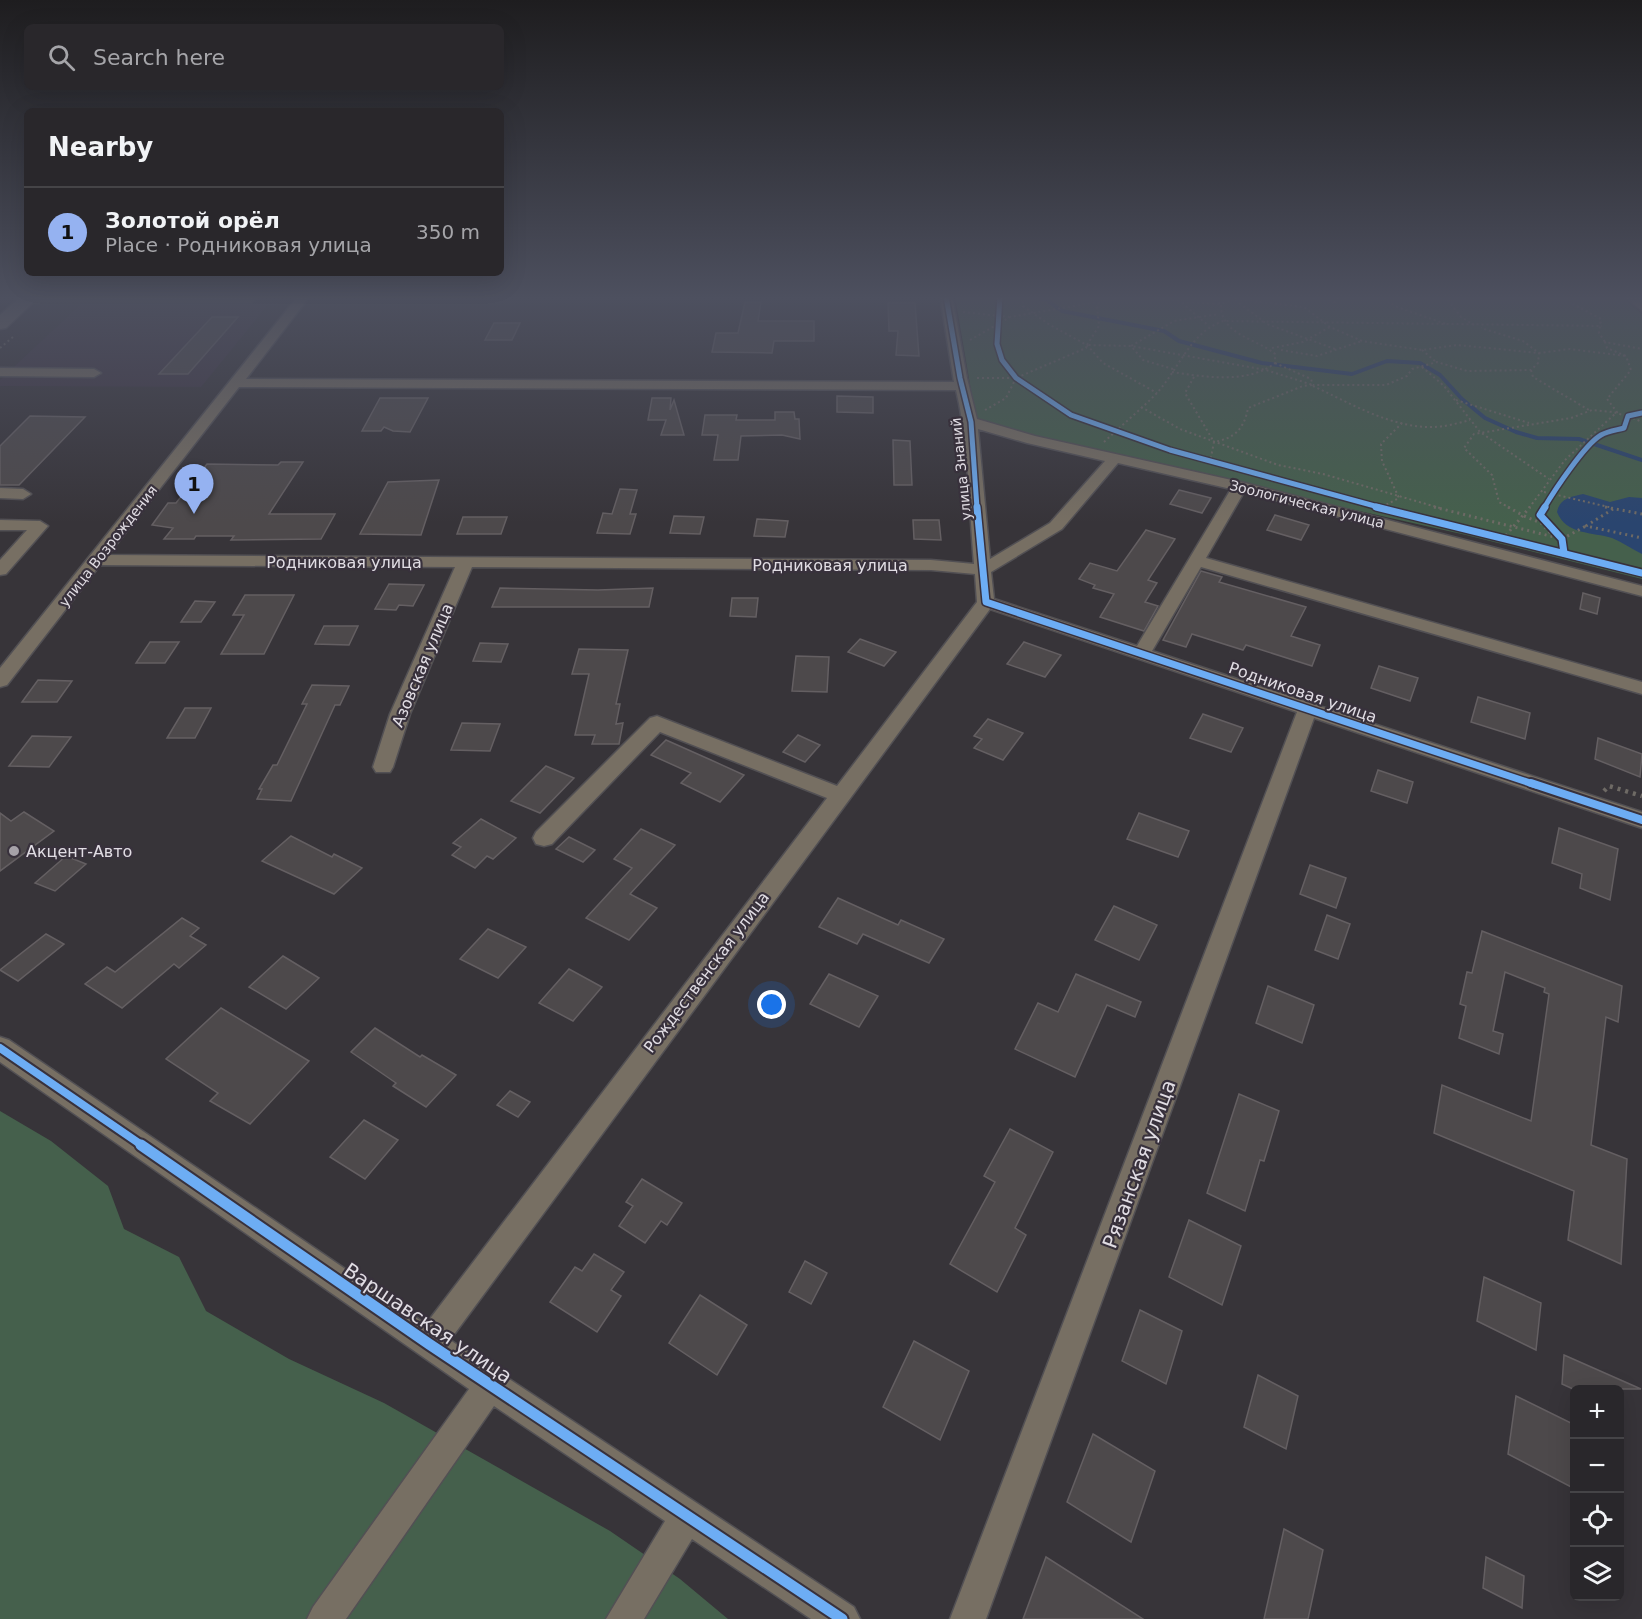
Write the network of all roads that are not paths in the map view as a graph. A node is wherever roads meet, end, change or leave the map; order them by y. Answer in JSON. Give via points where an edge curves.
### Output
{"nodes":[{"id":1,"x":0,"y":372,"type":"edge"},
{"id":2,"x":243,"y":372,"type":"edge"},
{"id":3,"x":959,"y":372,"type":"edge"},
{"id":4,"x":94,"y":373,"type":"dead end"},
{"id":5,"x":235,"y":382,"type":"junction"},
{"id":6,"x":961,"y":386,"type":"junction"},
{"id":7,"x":971,"y":422,"type":"junction"},
{"id":8,"x":1114,"y":459,"type":"junction"},
{"id":9,"x":1240,"y":486,"type":"junction"},
{"id":10,"x":0,"y":493,"type":"edge"},
{"id":11,"x":23,"y":494,"type":"dead end"},
{"id":12,"x":0,"y":525,"type":"edge"},
{"id":13,"x":97,"y":560,"type":"junction"},
{"id":14,"x":1196,"y":560,"type":"junction"},
{"id":15,"x":465,"y":563,"type":"junction"},
{"id":16,"x":0,"y":570,"type":"edge"},
{"id":17,"x":983,"y":570,"type":"junction"},
{"id":18,"x":1642,"y":591,"type":"edge"},
{"id":19,"x":986,"y":602,"type":"junction"},
{"id":20,"x":1142,"y":652,"type":"junction"},
{"id":21,"x":0,"y":681,"type":"edge"},
{"id":22,"x":1642,"y":688,"type":"edge"},
{"id":23,"x":1308,"y":708,"type":"junction"},
{"id":24,"x":382,"y":767,"type":"dead end"},
{"id":25,"x":840,"y":795,"type":"junction"},
{"id":26,"x":1642,"y":820,"type":"edge"},
{"id":27,"x":544,"y":838,"type":"dead end"},
{"id":28,"x":0,"y":1048,"type":"edge"},
{"id":29,"x":429,"y":1344,"type":"junction"},
{"id":30,"x":490,"y":1385,"type":"junction"},
{"id":31,"x":687,"y":1516,"type":"junction"},
{"id":32,"x":325,"y":1619,"type":"edge"},
{"id":33,"x":624,"y":1619,"type":"edge"},
{"id":34,"x":842,"y":1619,"type":"edge"},
{"id":35,"x":968,"y":1619,"type":"edge"}],
"edges":[{"from":1,"to":4,"type":"street"},
{"from":2,"to":5,"type":"street","name":"улица Возрождения"},
{"from":3,"to":6,"type":"street","name":"улица Знаний"},
{"from":5,"to":6,"type":"street"},
{"from":5,"to":13,"type":"street","name":"улица Возрождения"},
{"from":6,"to":7,"type":"street","name":"улица Знаний"},
{"from":7,"to":8,"type":"street","name":"Зоологическая улица"},
{"from":7,"to":17,"type":"street","name":"улица Знаний"},
{"from":8,"to":9,"type":"street","name":"Зоологическая улица"},
{"from":8,"to":17,"type":"street","via":[[1056,526]]},
{"from":9,"to":14,"type":"street"},
{"from":9,"to":18,"type":"street","name":"Зоологическая улица"},
{"from":10,"to":11,"type":"street"},
{"from":12,"to":16,"type":"street","via":[[40,526]]},
{"from":13,"to":15,"type":"street","name":"Родниковая улица"},
{"from":13,"to":21,"type":"street","name":"улица Возрождения"},
{"from":14,"to":20,"type":"street"},
{"from":14,"to":22,"type":"street"},
{"from":15,"to":17,"type":"street","name":"Родниковая улица","via":[[931,565]]},
{"from":15,"to":24,"type":"street","name":"Азовская улица","via":[[400,714]]},
{"from":17,"to":19,"type":"street"},
{"from":19,"to":20,"type":"street","name":"Родниковая улица"},
{"from":19,"to":25,"type":"street","name":"Рождественская улица"},
{"from":20,"to":23,"type":"street","name":"Родниковая улица"},
{"from":23,"to":26,"type":"street","name":"Родниковая улица"},
{"from":23,"to":35,"type":"street","name":"Рязанская улица"},
{"from":25,"to":27,"type":"street","via":[[657,723]]},
{"from":25,"to":29,"type":"street","name":"Рождественская улица"},
{"from":28,"to":29,"type":"street","name":"Варшавская улица"},
{"from":29,"to":30,"type":"street","name":"Варшавская улица"},
{"from":30,"to":31,"type":"street","name":"Варшавская улица"},
{"from":30,"to":32,"type":"street"},
{"from":31,"to":33,"type":"street"},
{"from":31,"to":34,"type":"street","name":"Варшавская улица"}]}
